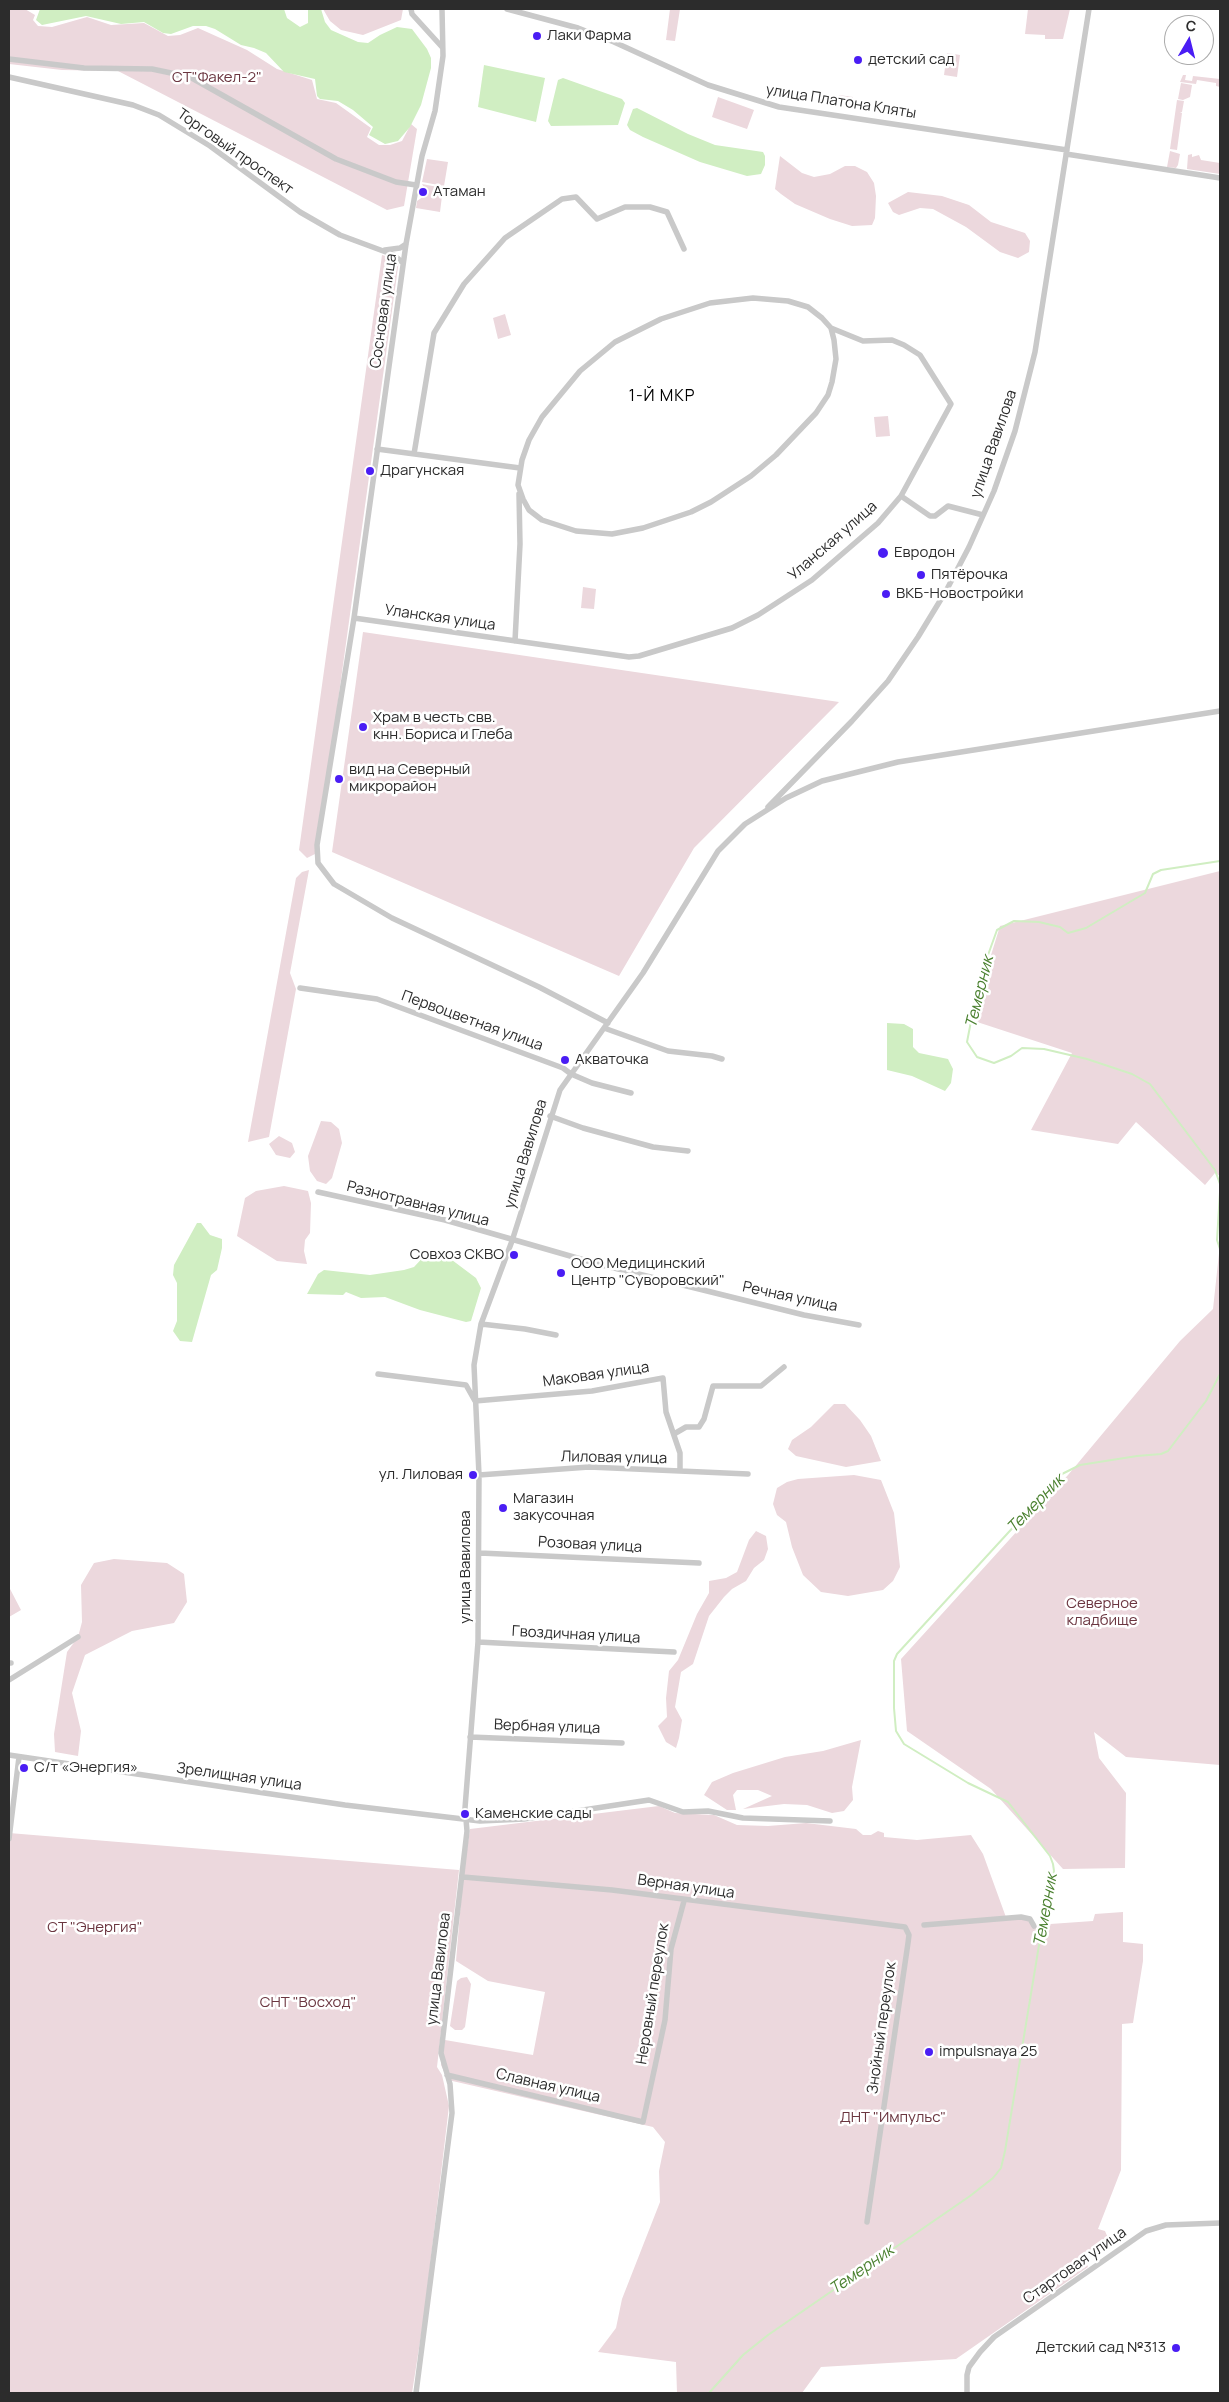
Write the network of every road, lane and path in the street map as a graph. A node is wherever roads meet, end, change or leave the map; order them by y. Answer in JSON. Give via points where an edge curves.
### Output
{"nodes":[{"id":1,"x":411,"y":9,"type":"edge"},
{"id":2,"x":442,"y":9,"type":"edge"},
{"id":3,"x":507,"y":9,"type":"edge"},
{"id":4,"x":1089,"y":9,"type":"edge"},
{"id":5,"x":442,"y":47,"type":"junction"},
{"id":6,"x":9,"y":59,"type":"edge"},
{"id":7,"x":9,"y":77,"type":"edge"},
{"id":8,"x":1067,"y":152,"type":"junction"},
{"id":9,"x":1220,"y":178,"type":"edge"},
{"id":10,"x":416,"y":185,"type":"junction"},
{"id":11,"x":406,"y":244,"type":"junction"},
{"id":12,"x":684,"y":249,"type":"dead end"},
{"id":13,"x":383,"y":250,"type":"junction"},
{"id":14,"x":403,"y":263,"type":"junction"},
{"id":15,"x":831,"y":328,"type":"junction"},
{"id":16,"x":377,"y":449,"type":"junction"},
{"id":17,"x":414,"y":454,"type":"junction"},
{"id":18,"x":520,"y":468,"type":"junction"},
{"id":19,"x":518,"y":485,"type":"junction"},
{"id":20,"x":901,"y":496,"type":"junction"},
{"id":21,"x":983,"y":515,"type":"junction"},
{"id":22,"x":354,"y":618,"type":"junction"},
{"id":23,"x":515,"y":642,"type":"junction"},
{"id":24,"x":1220,"y":711,"type":"edge"},
{"id":25,"x":759,"y":815,"type":"junction"},
{"id":26,"x":300,"y":988,"type":"dead end"},
{"id":27,"x":606,"y":1026,"type":"junction"},
{"id":28,"x":722,"y":1059,"type":"dead end"},
{"id":29,"x":572,"y":1074,"type":"junction"},
{"id":30,"x":631,"y":1093,"type":"dead end"},
{"id":31,"x":550,"y":1116,"type":"junction"},
{"id":32,"x":688,"y":1151,"type":"dead end"},
{"id":33,"x":318,"y":1192,"type":"dead end"},
{"id":34,"x":512,"y":1241,"type":"junction"},
{"id":35,"x":480,"y":1324,"type":"junction"},
{"id":36,"x":860,"y":1325,"type":"dead end"},
{"id":37,"x":556,"y":1335,"type":"dead end"},
{"id":38,"x":784,"y":1367,"type":"dead end"},
{"id":39,"x":378,"y":1374,"type":"dead end"},
{"id":40,"x":475,"y":1401,"type":"junction"},
{"id":41,"x":674,"y":1434,"type":"junction"},
{"id":42,"x":680,"y":1471,"type":"junction"},
{"id":43,"x":748,"y":1474,"type":"dead end"},
{"id":44,"x":479,"y":1475,"type":"junction"},
{"id":45,"x":480,"y":1553,"type":"junction"},
{"id":46,"x":699,"y":1563,"type":"dead end"},
{"id":47,"x":78,"y":1637,"type":"dead end"},
{"id":48,"x":478,"y":1642,"type":"junction"},
{"id":49,"x":674,"y":1652,"type":"dead end"},
{"id":50,"x":9,"y":1680,"type":"edge"},
{"id":51,"x":470,"y":1737,"type":"junction"},
{"id":52,"x":622,"y":1743,"type":"dead end"},
{"id":53,"x":9,"y":1756,"type":"edge"},
{"id":54,"x":19,"y":1757,"type":"junction"},
{"id":55,"x":466,"y":1820,"type":"junction"},
{"id":56,"x":830,"y":1821,"type":"dead end"},
{"id":57,"x":9,"y":1840,"type":"edge"},
{"id":58,"x":463,"y":1877,"type":"junction"},
{"id":59,"x":684,"y":1901,"type":"junction"},
{"id":60,"x":924,"y":1926,"type":"dead end"},
{"id":61,"x":1034,"y":1926,"type":"dead end"},
{"id":62,"x":905,"y":1927,"type":"joint"},
{"id":63,"x":447,"y":2076,"type":"junction"},
{"id":64,"x":643,"y":2122,"type":"joint"},
{"id":65,"x":867,"y":2222,"type":"dead end"},
{"id":66,"x":1220,"y":2223,"type":"edge"},
{"id":67,"x":416,"y":2393,"type":"edge"},
{"id":68,"x":967,"y":2393,"type":"edge"}],
"edges":[{"from":1,"to":5,"type":"street"},
{"from":2,"to":5,"type":"street","name":"Сосновая улица"},
{"from":3,"to":8,"type":"street","name":"улица Платона Кляты","via":[[605,38],[708,85],[779,108]]},
{"from":4,"to":8,"type":"street","name":"улица Вавилова"},
{"from":5,"to":10,"type":"street","name":"Сосновая улица","via":[[435,111]]},
{"from":6,"to":10,"type":"street","via":[[84,68],[152,69],[190,77],[336,159],[396,182]]},
{"from":7,"to":13,"type":"street","name":"Торговый проспект","via":[[134,105],[159,115],[223,155],[300,212],[340,235]]},
{"from":8,"to":9,"type":"street","name":"улица Платона Кляты"},
{"from":8,"to":21,"type":"street","name":"улица Вавилова","via":[[1026,392]]},
{"from":10,"to":11,"type":"street","name":"Сосновая улица"},
{"from":11,"to":13,"type":"street"},
{"from":11,"to":14,"type":"street","name":"Сосновая улица"},
{"from":12,"to":17,"type":"street","via":[[667,212],[650,206],[625,207],[597,219],[576,196],[562,199],[505,238],[464,284],[434,333]]},
{"from":13,"to":14,"type":"street","name":"Торговый проспект"},
{"from":14,"to":16,"type":"street","name":"Сосновая улица"},
{"from":15,"to":18,"type":"street","via":[[808,307],[788,300],[771,299],[710,303],[661,319],[615,342],[580,371],[542,416],[529,440]]},
{"from":15,"to":19,"type":"street","via":[[836,352],[832,382],[816,413],[751,476],[691,512],[643,528],[612,534],[576,530],[542,520],[529,510]]},
{"from":15,"to":20,"type":"street","name":"Уланская улица","via":[[863,341],[892,340],[920,355],[951,404]]},
{"from":16,"to":17,"type":"street"},
{"from":16,"to":22,"type":"street","name":"Сосновая улица"},
{"from":17,"to":18,"type":"street"},
{"from":18,"to":19,"type":"street"},
{"from":19,"to":23,"type":"street","via":[[520,544]]},
{"from":20,"to":21,"type":"street","via":[[930,516],[948,506]]},
{"from":20,"to":23,"type":"street","name":"Уланская улица","via":[[878,523],[812,580],[732,628],[629,657]]},
{"from":21,"to":25,"type":"street","name":"улица Вавилова","via":[[946,591],[888,681]]},
{"from":22,"to":23,"type":"street","name":"Уланская улица"},
{"from":22,"to":27,"type":"street","name":"Сосновая улица","via":[[317,845],[321,869],[334,884],[392,918],[539,987]]},
{"from":24,"to":25,"type":"street","name":"улица Вавилова","via":[[898,762],[822,781]]},
{"from":25,"to":27,"type":"street","name":"улица Вавилова","via":[[718,851],[643,973]]},
{"from":26,"to":29,"type":"street","name":"Первоцветная улица","via":[[377,999]]},
{"from":27,"to":28,"type":"street","via":[[668,1051]]},
{"from":27,"to":29,"type":"street","name":"улица Вавилова"},
{"from":29,"to":30,"type":"street","name":"Первоцветная улица"},
{"from":29,"to":31,"type":"street","name":"улица Вавилова","via":[[560,1090]]},
{"from":31,"to":32,"type":"street","via":[[653,1147]]},
{"from":31,"to":34,"type":"street","name":"улица Вавилова"},
{"from":33,"to":34,"type":"street","name":"Разнотравная улица","via":[[445,1220]]},
{"from":34,"to":35,"type":"street","name":"улица Вавилова"},
{"from":34,"to":36,"type":"street","name":"Речная улица","via":[[786,1310]]},
{"from":35,"to":37,"type":"street"},
{"from":35,"to":40,"type":"street","name":"улица Вавилова","via":[[474,1365]]},
{"from":38,"to":41,"type":"street","via":[[761,1386],[713,1386],[699,1427],[686,1427]]},
{"from":39,"to":40,"type":"street","via":[[466,1385]]},
{"from":40,"to":41,"type":"street","name":"Маковая улица","via":[[592,1391],[662,1378],[666,1412]]},
{"from":40,"to":44,"type":"street","name":"улица Вавилова"},
{"from":41,"to":42,"type":"street","name":"Маковая улица","via":[[680,1453]]},
{"from":42,"to":43,"type":"street","name":"Лиловая улица"},
{"from":42,"to":44,"type":"street","name":"Лиловая улица","via":[[589,1467]]},
{"from":44,"to":45,"type":"street","name":"улица Вавилова"},
{"from":45,"to":46,"type":"street","name":"Розовая улица"},
{"from":45,"to":48,"type":"street","name":"улица Вавилова"},
{"from":47,"to":50,"type":"street"},
{"from":48,"to":49,"type":"street","name":"Гвоздичная улица"},
{"from":48,"to":51,"type":"street","name":"улица Вавилова"},
{"from":51,"to":52,"type":"street","name":"Вербная улица"},
{"from":51,"to":55,"type":"street","name":"улица Вавилова"},
{"from":53,"to":54,"type":"street","name":"Зрелищная улица"},
{"from":54,"to":55,"type":"street","name":"Зрелищная улица"},
{"from":54,"to":57,"type":"street"},
{"from":55,"to":56,"type":"street","name":"Зрелищная улица","via":[[524,1819],[650,1800],[683,1812],[708,1811],[743,1818]]},
{"from":55,"to":58,"type":"street","name":"улица Вавилова"},
{"from":58,"to":59,"type":"street","name":"Верная улица","via":[[612,1890]]},
{"from":58,"to":63,"type":"street","name":"улица Вавилова","via":[[441,2053]]},
{"from":59,"to":62,"type":"street","name":"Верная улица"},
{"from":59,"to":64,"type":"street","name":"Неровный переулок","via":[[671,1949],[664,2020]]},
{"from":60,"to":61,"type":"street","via":[[1021,1917],[1030,1919]]},
{"from":62,"to":65,"type":"street","name":"Знойный переулок","via":[[908,1943]]},
{"from":63,"to":64,"type":"street","name":"Славная улица"},
{"from":63,"to":67,"type":"street","name":"улица Вавилова","via":[[452,2101],[451,2129]]},
{"from":66,"to":68,"type":"street","name":"Стартовая улица","via":[[1166,2225],[1146,2230],[994,2338],[973,2360],[967,2375]]}]}
